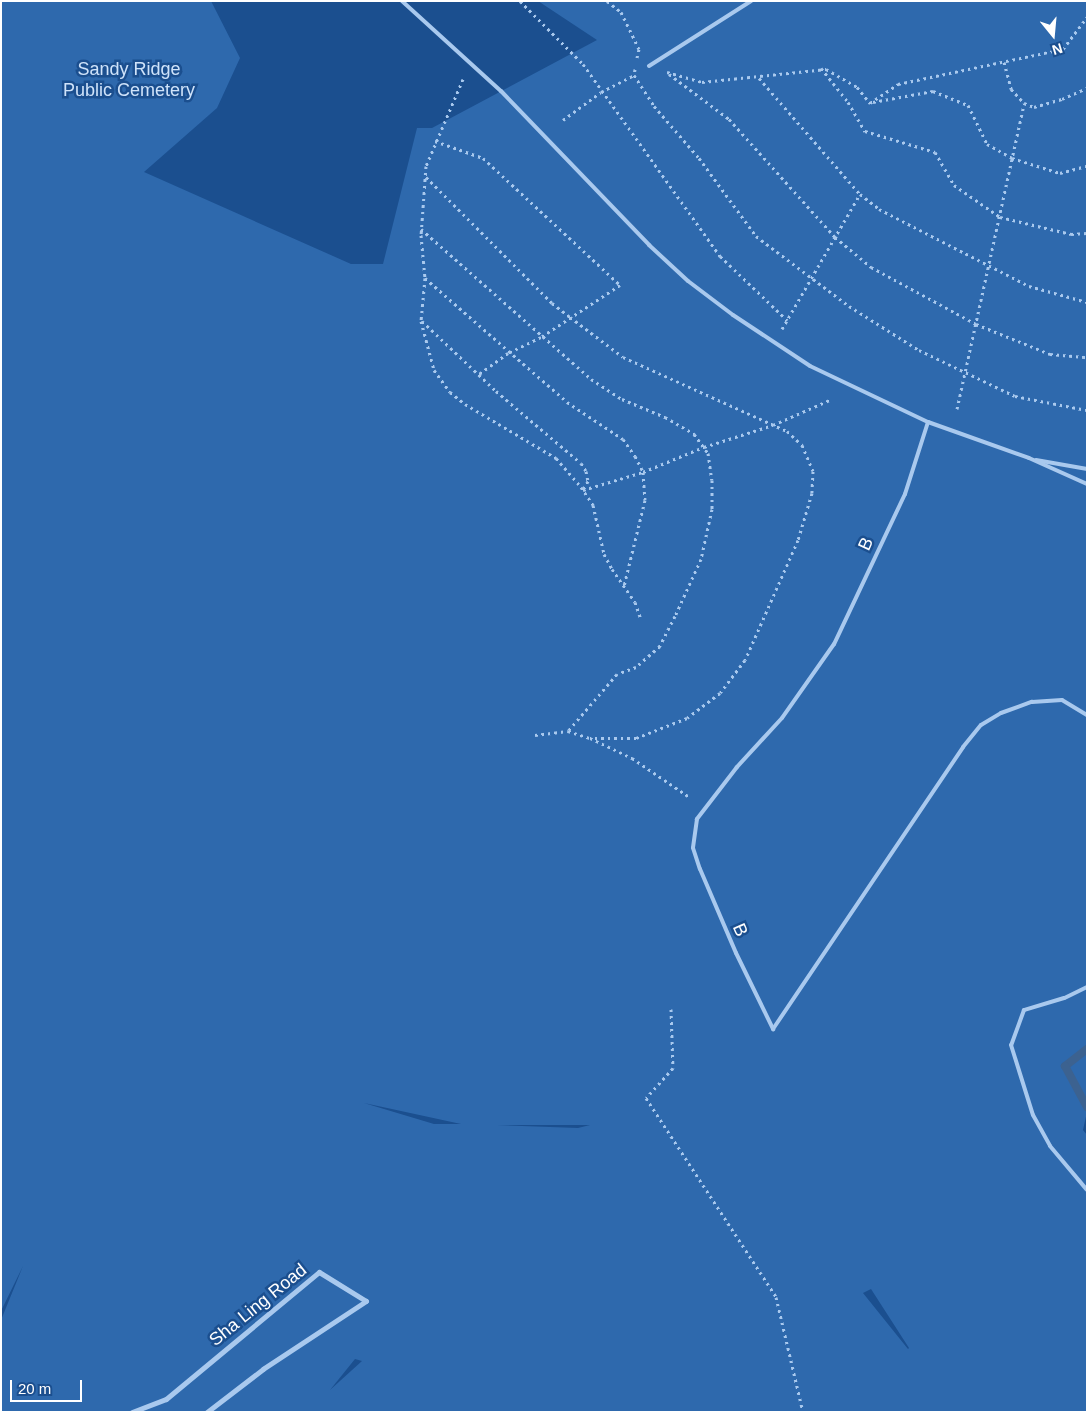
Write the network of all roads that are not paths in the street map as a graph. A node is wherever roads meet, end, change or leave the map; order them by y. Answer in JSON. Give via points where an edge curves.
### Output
{"nodes":[{"id":1,"x":402,"y":1,"type":"edge"},
{"id":2,"x":751,"y":1,"type":"edge"},
{"id":3,"x":649,"y":66,"type":"road end"},
{"id":4,"x":928,"y":422,"type":"junction"},
{"id":5,"x":1029,"y":458,"type":"junction"},
{"id":6,"x":1087,"y":469,"type":"edge"},
{"id":7,"x":1087,"y":484,"type":"edge"},
{"id":8,"x":1087,"y":715,"type":"edge"},
{"id":9,"x":1087,"y":987,"type":"edge"},
{"id":10,"x":1087,"y":1190,"type":"edge"},
{"id":11,"x":132,"y":1412,"type":"edge"},
{"id":12,"x":207,"y":1412,"type":"edge"}],
"edges":[{"from":1,"to":4,"type":"lane","via":[[502,91],[649,245],[688,281],[810,366]]},
{"from":2,"to":3,"type":"lane"},
{"from":4,"to":5,"type":"lane"},
{"from":4,"to":8,"type":"lane","name":"B","via":[[905,494],[834,644],[782,718],[697,819],[694,848],[700,869],[773,1029],[962,747],[981,726],[1001,713],[1032,702],[1062,700]]},
{"from":5,"to":6,"type":"lane"},
{"from":5,"to":7,"type":"lane"},
{"from":9,"to":10,"type":"lane","via":[[1024,1010],[1011,1045],[1033,1115],[1050,1146]]},
{"from":11,"to":12,"type":"street","name":"Sha Ling Road","via":[[166,1399],[319,1272],[366,1301],[263,1369]]}]}
